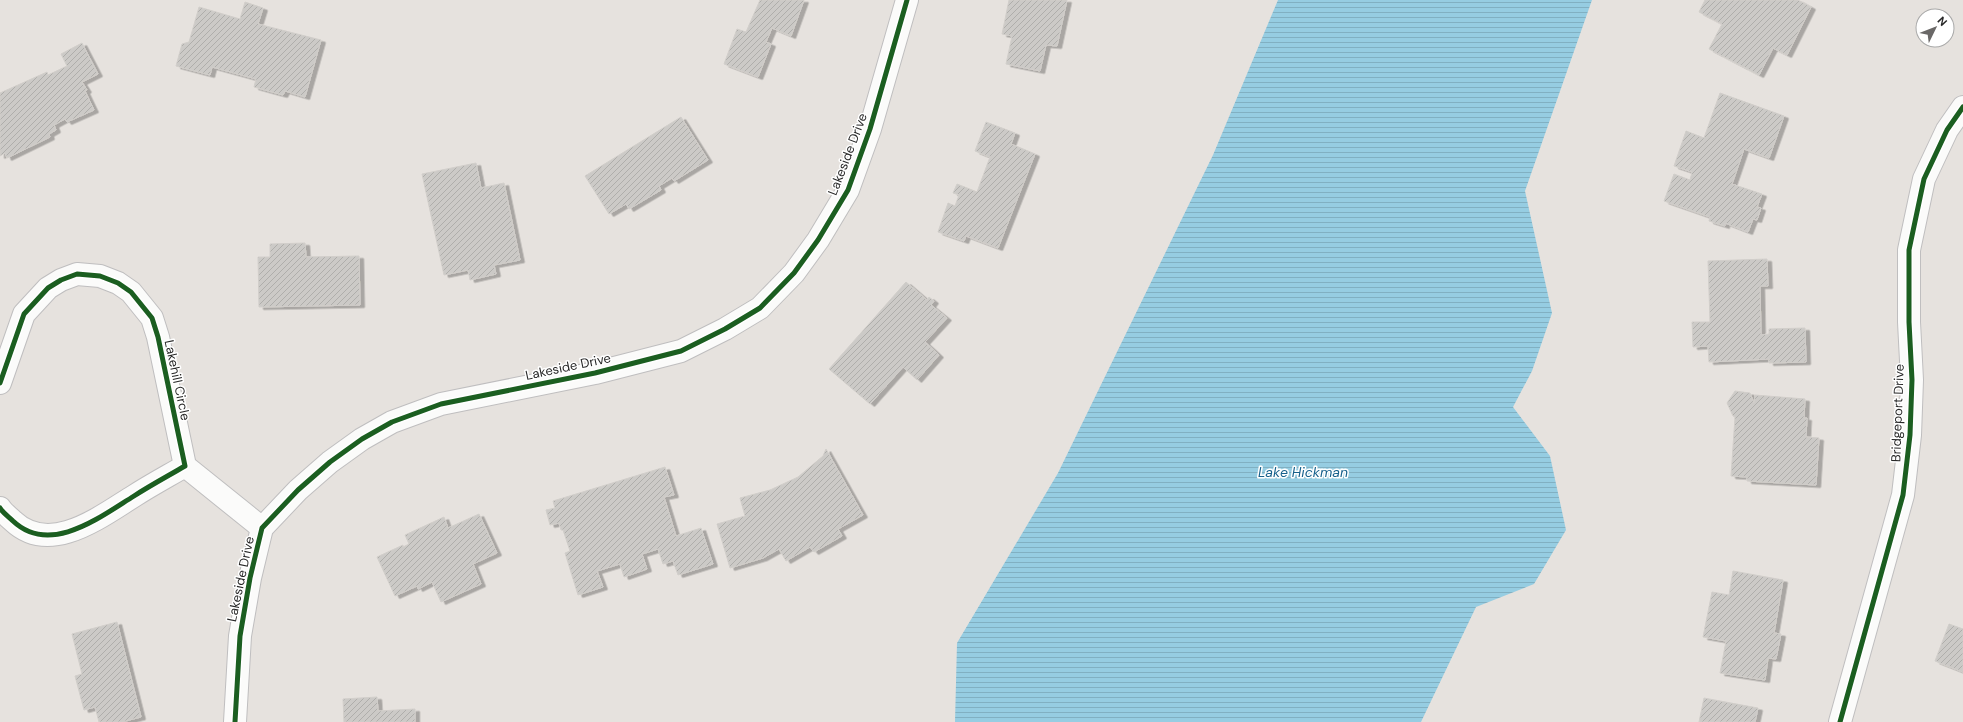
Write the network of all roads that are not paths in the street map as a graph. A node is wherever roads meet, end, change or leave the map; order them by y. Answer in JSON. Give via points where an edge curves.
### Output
{"nodes":[{"id":1,"x":907,"y":0,"type":"edge"},
{"id":2,"x":1963,"y":107,"type":"edge"},
{"id":3,"x":0,"y":383,"type":"edge"},
{"id":4,"x":185,"y":466,"type":"junction"},
{"id":5,"x":0,"y":508,"type":"edge"},
{"id":6,"x":262,"y":528,"type":"junction"},
{"id":7,"x":235,"y":722,"type":"edge"},
{"id":8,"x":1840,"y":722,"type":"edge"}],
"edges":[{"from":1,"to":6,"type":"street","name":"Lakeside Drive","via":[[870,129],[848,190],[818,240],[794,273],[760,308],[681,350],[594,373],[440,404],[392,422],[330,462],[298,490]]},
{"from":2,"to":8,"type":"street","name":"Bridgeport Drive","via":[[1947,130],[1924,179],[1909,250],[1912,380],[1910,435],[1903,495]]},
{"from":3,"to":4,"type":"street","name":"Lakehill Circle","via":[[24,314],[48,288],[77,274],[100,276],[118,283],[131,292],[152,318]]},
{"from":4,"to":5,"type":"street","via":[[74,531],[44,536],[22,530]]},
{"from":4,"to":6,"type":"street"},
{"from":6,"to":7,"type":"street","name":"Lakeside Drive","via":[[240,636]]}]}
